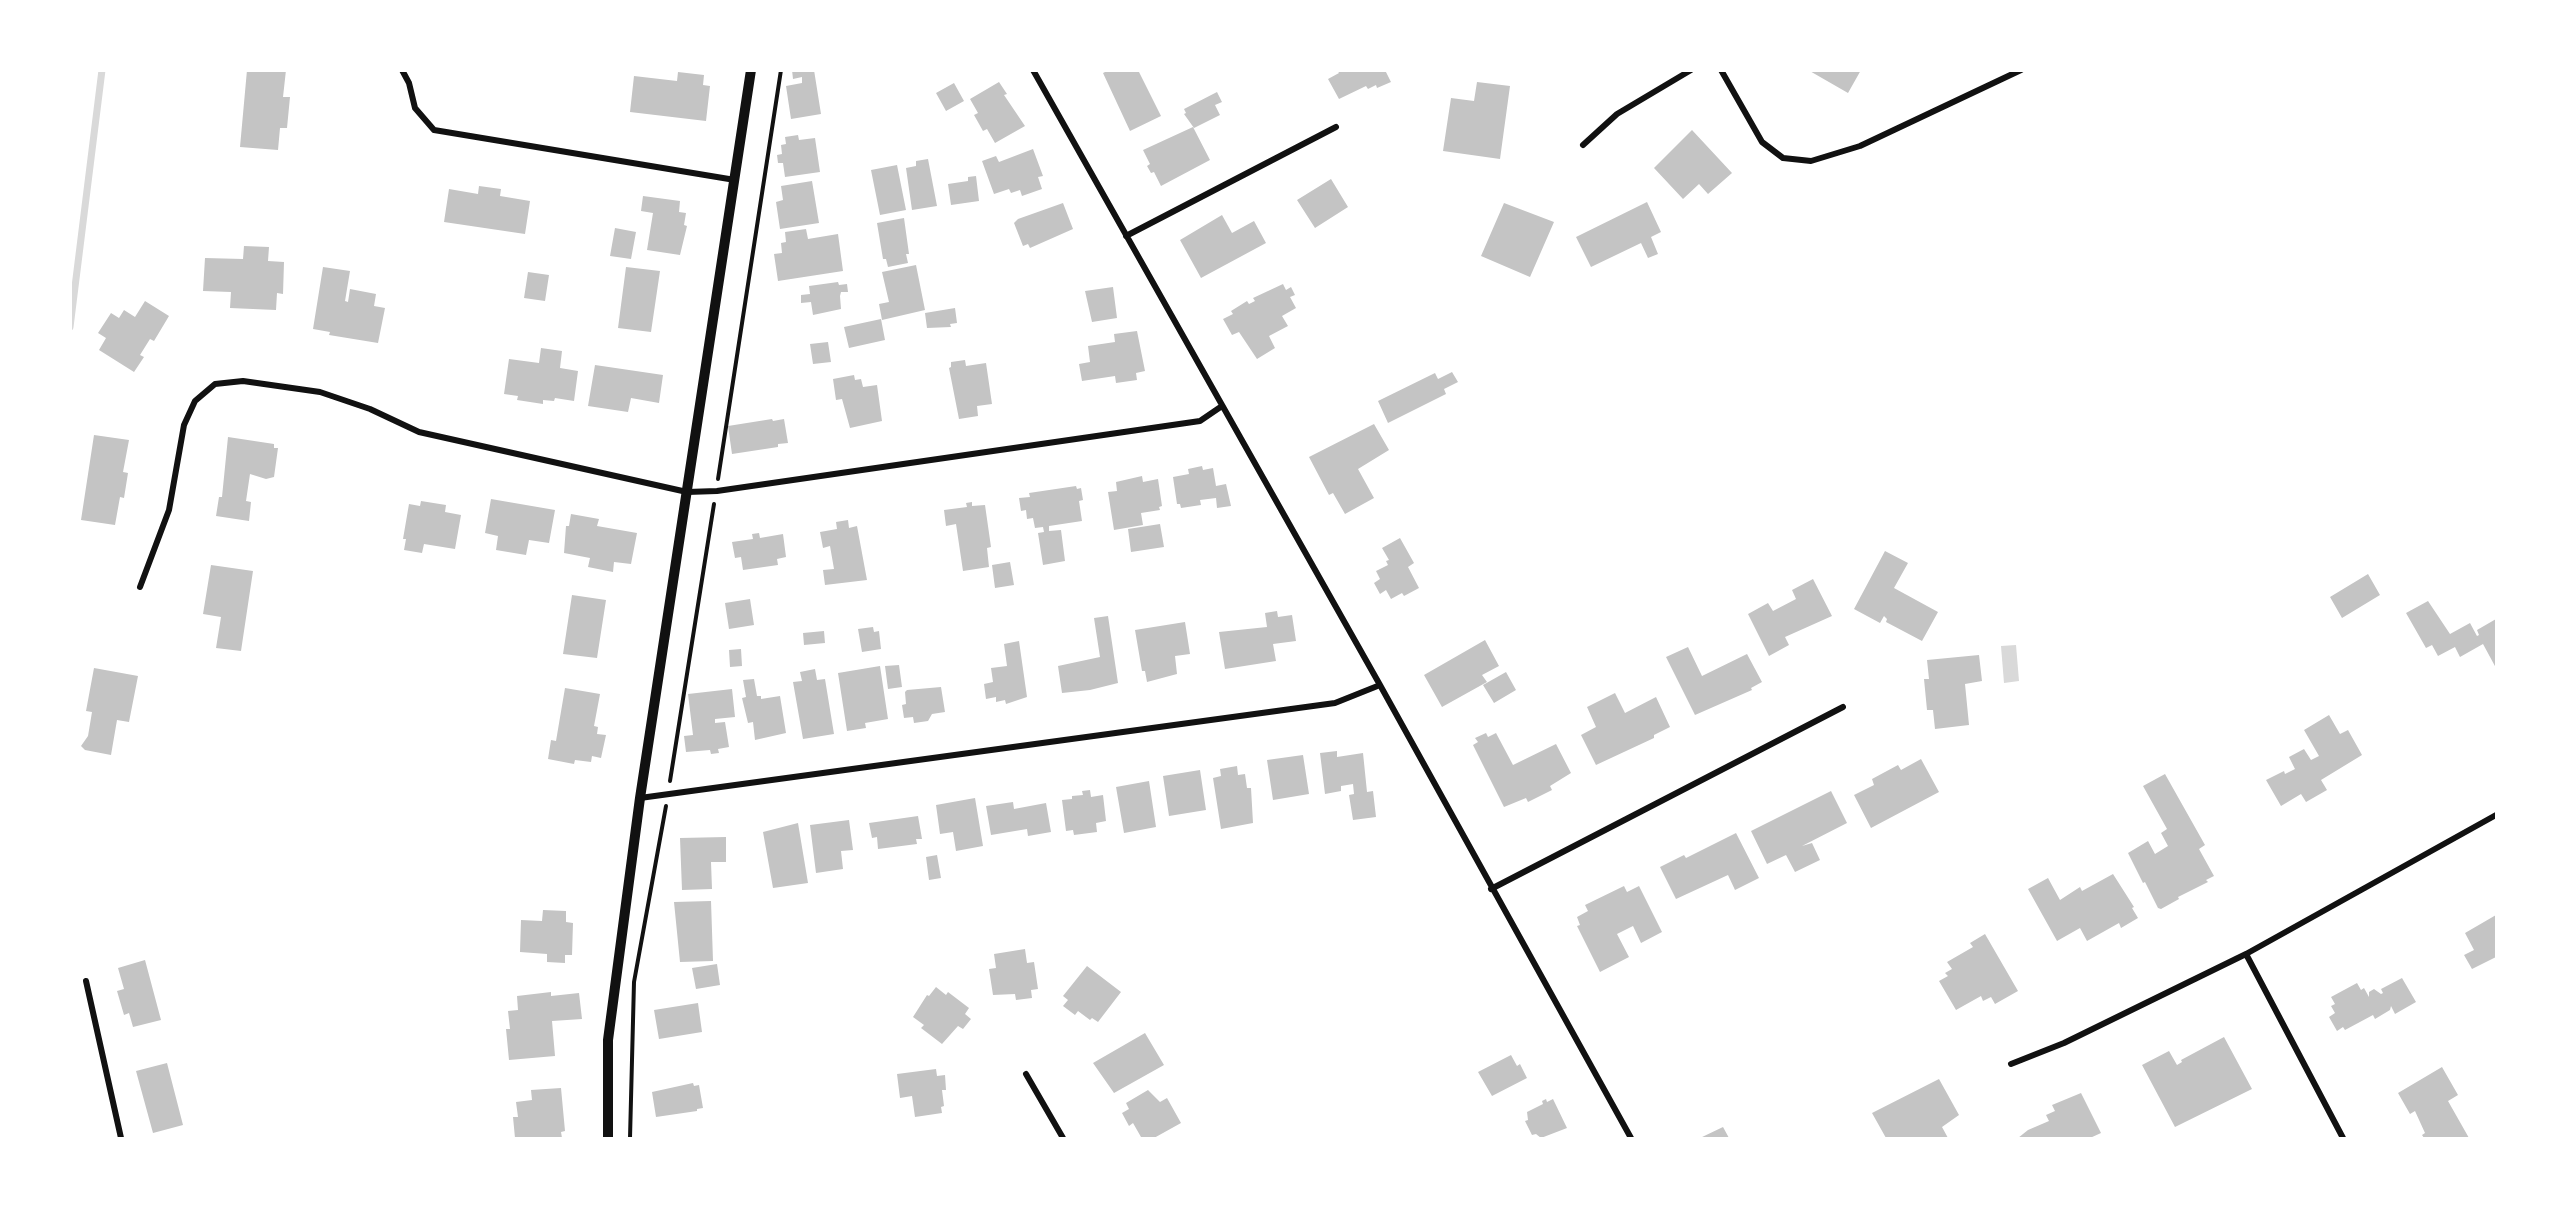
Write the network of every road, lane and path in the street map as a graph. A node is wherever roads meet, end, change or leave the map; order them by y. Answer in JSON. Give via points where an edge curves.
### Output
{"nodes":[{"id":1,"x":402,"y":70,"type":"edge"},
{"id":2,"x":751,"y":70,"type":"edge"},
{"id":3,"x":781,"y":70,"type":"edge"},
{"id":4,"x":1033,"y":70,"type":"edge"},
{"id":5,"x":1691,"y":70,"type":"edge"},
{"id":6,"x":1721,"y":70,"type":"edge"},
{"id":7,"x":2021,"y":70,"type":"edge"},
{"id":8,"x":1336,"y":127,"type":"dead end"},
{"id":9,"x":1583,"y":145,"type":"dead end"},
{"id":10,"x":736,"y":181,"type":"junction"},
{"id":11,"x":1126,"y":236,"type":"junction"},
{"id":12,"x":1222,"y":406,"type":"junction"},
{"id":13,"x":717,"y":491,"type":"junction"},
{"id":14,"x":687,"y":492,"type":"junction"},
{"id":15,"x":140,"y":587,"type":"dead end"},
{"id":16,"x":1380,"y":685,"type":"junction"},
{"id":17,"x":1843,"y":707,"type":"dead end"},
{"id":18,"x":667,"y":795,"type":"junction"},
{"id":19,"x":640,"y":798,"type":"junction"},
{"id":20,"x":2496,"y":815,"type":"edge"},
{"id":21,"x":1491,"y":889,"type":"junction"},
{"id":22,"x":2246,"y":954,"type":"junction"},
{"id":23,"x":86,"y":981,"type":"dead end"},
{"id":24,"x":2011,"y":1064,"type":"dead end"},
{"id":25,"x":1026,"y":1074,"type":"dead end"},
{"id":26,"x":121,"y":1138,"type":"edge"},
{"id":27,"x":608,"y":1138,"type":"edge"},
{"id":28,"x":630,"y":1138,"type":"edge"},
{"id":29,"x":1063,"y":1138,"type":"edge"},
{"id":30,"x":1631,"y":1138,"type":"edge"},
{"id":31,"x":2343,"y":1138,"type":"edge"}],
"edges":[{"from":1,"to":10,"type":"street","via":[[415,108],[434,130]]},
{"from":2,"to":10,"type":"street"},
{"from":3,"to":13,"type":"path"},
{"from":4,"to":11,"type":"street"},
{"from":5,"to":9,"type":"street","via":[[1617,114]]},
{"from":6,"to":7,"type":"street","via":[[1762,142],[1783,158],[1810,161],[1836,155]]},
{"from":8,"to":11,"type":"street"},
{"from":10,"to":14,"type":"street"},
{"from":11,"to":12,"type":"street"},
{"from":12,"to":13,"type":"street","via":[[1200,421]]},
{"from":12,"to":16,"type":"street"},
{"from":13,"to":14,"type":"street"},
{"from":13,"to":18,"type":"path"},
{"from":14,"to":15,"type":"street","via":[[419,432],[320,392],[243,381],[215,384],[195,401],[184,424],[169,510]]},
{"from":14,"to":19,"type":"street"},
{"from":16,"to":18,"type":"street","via":[[1335,703]]},
{"from":16,"to":21,"type":"street"},
{"from":17,"to":21,"type":"street"},
{"from":18,"to":19,"type":"street"},
{"from":18,"to":28,"type":"path","via":[[634,982]]},
{"from":19,"to":27,"type":"street","via":[[608,1040]]},
{"from":20,"to":22,"type":"street"},
{"from":21,"to":30,"type":"street"},
{"from":22,"to":24,"type":"street","via":[[2064,1043]]},
{"from":22,"to":31,"type":"street"},
{"from":23,"to":26,"type":"street"},
{"from":25,"to":29,"type":"street"}]}
